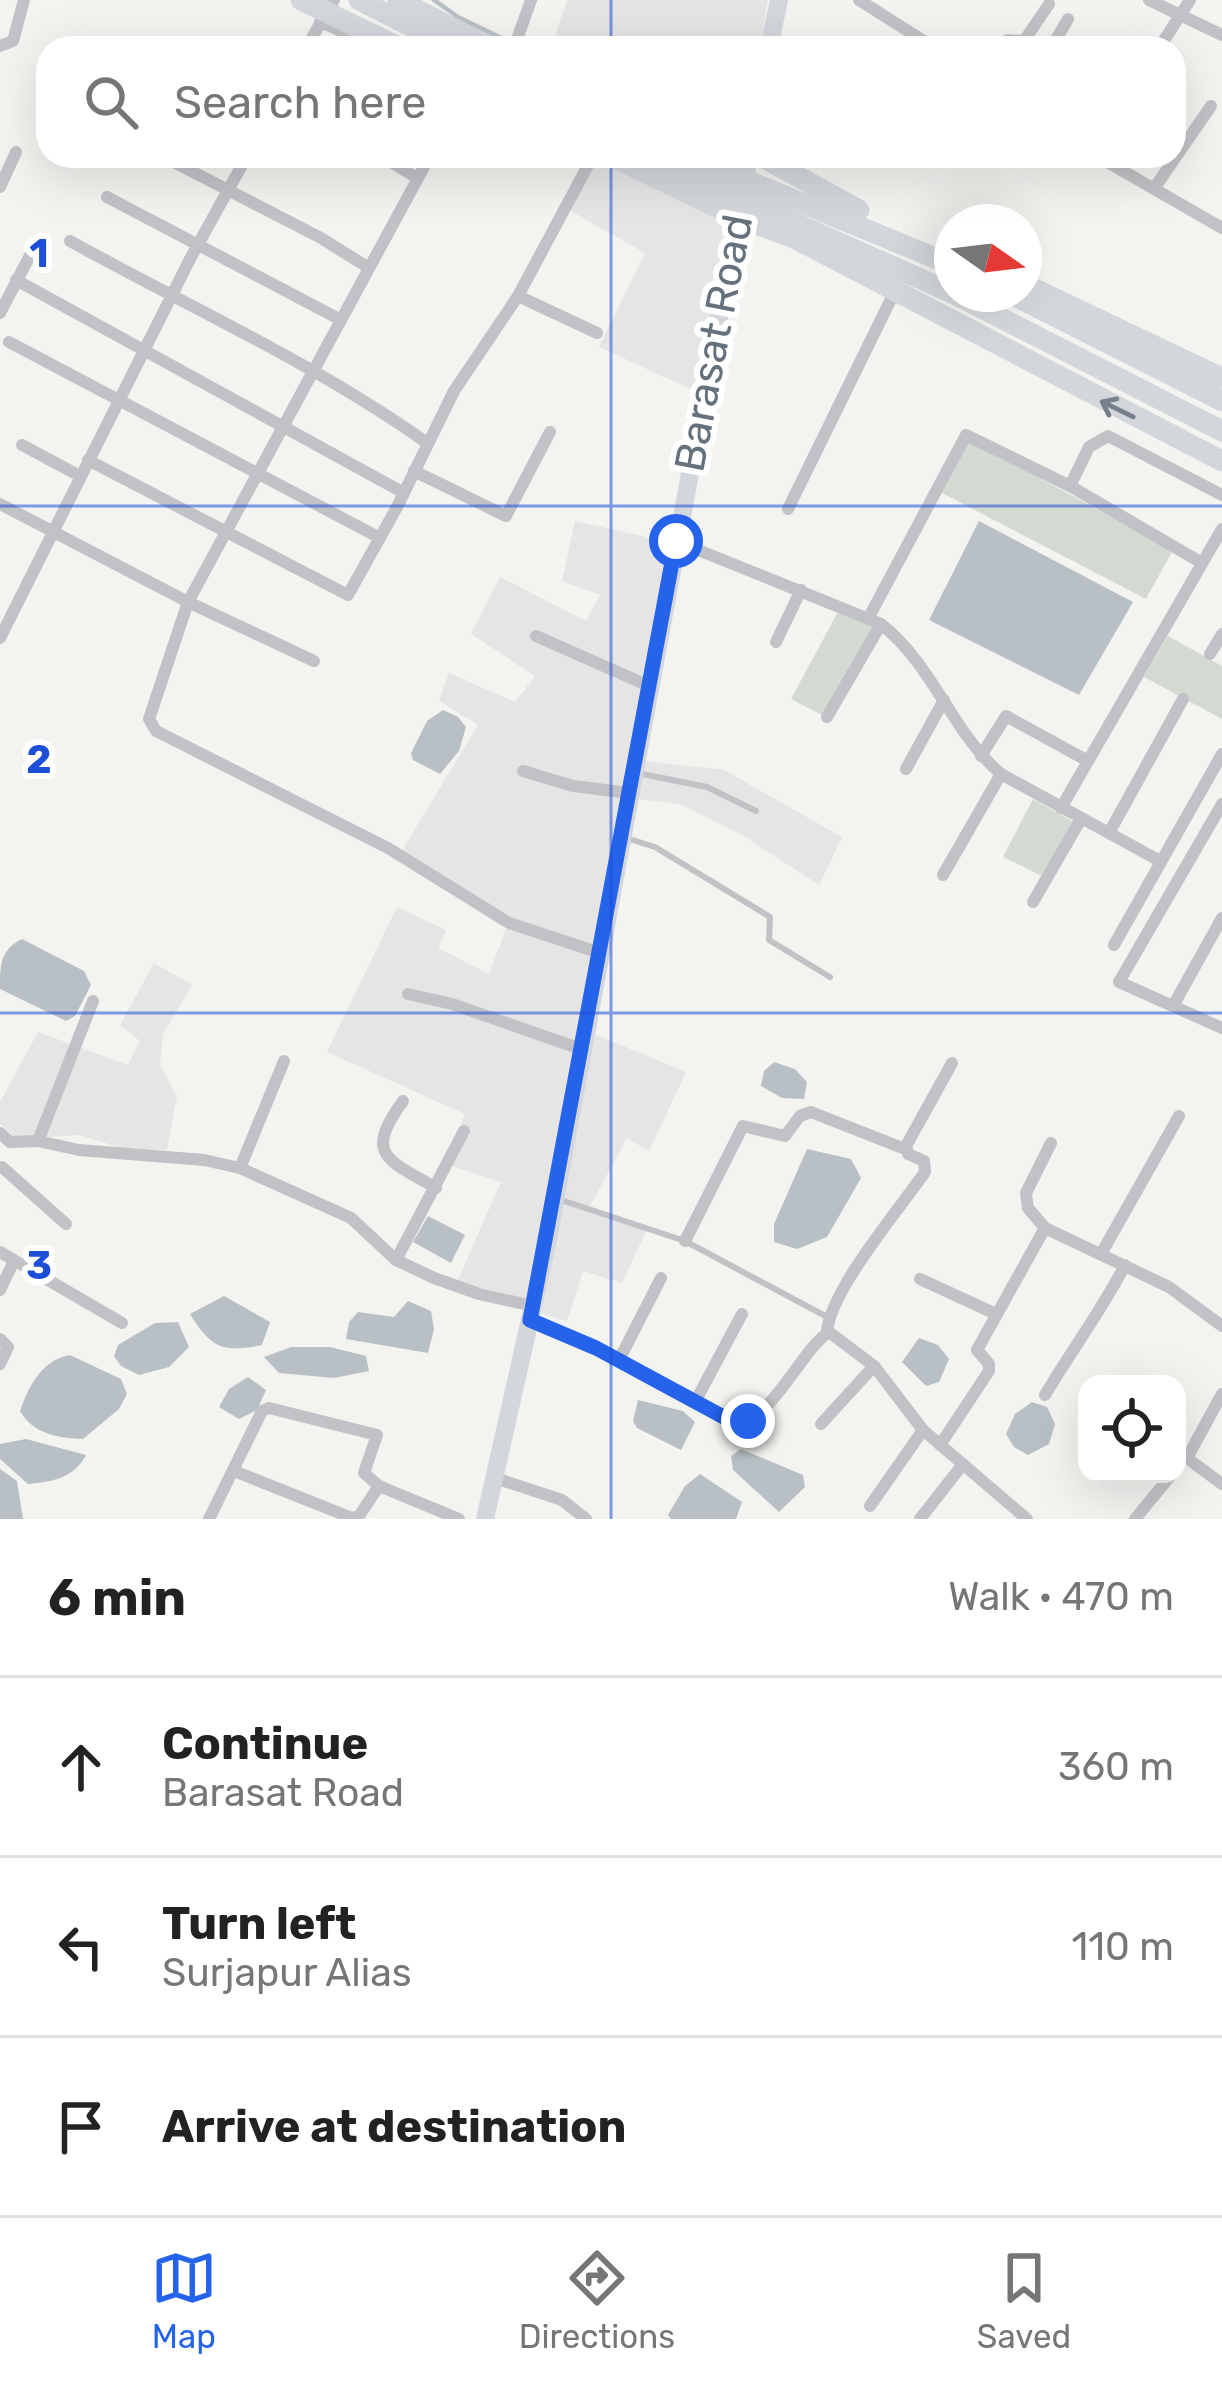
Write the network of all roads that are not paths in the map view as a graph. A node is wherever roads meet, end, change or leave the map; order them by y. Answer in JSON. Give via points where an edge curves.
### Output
{"nodes":[{"id":1,"x":23,"y":0,"type":"edge"},
{"id":2,"x":301,"y":0,"type":"edge"},
{"id":3,"x":398,"y":0,"type":"edge"},
{"id":4,"x":531,"y":0,"type":"edge"},
{"id":5,"x":779,"y":0,"type":"edge"},
{"id":6,"x":859,"y":0,"type":"edge"},
{"id":7,"x":1150,"y":0,"type":"edge"},
{"id":8,"x":1190,"y":0,"type":"edge"},
{"id":9,"x":1049,"y":4,"type":"dead end"},
{"id":10,"x":880,"y":6,"type":"edge"},
{"id":11,"x":335,"y":8,"type":"edge"},
{"id":12,"x":1180,"y":17,"type":"junction"},
{"id":13,"x":1068,"y":20,"type":"dead end"},
{"id":14,"x":1222,"y":35,"type":"edge"},
{"id":15,"x":315,"y":36,"type":"edge"},
{"id":16,"x":363,"y":36,"type":"edge"},
{"id":17,"x":380,"y":36,"type":"edge"},
{"id":18,"x":394,"y":36,"type":"edge"},
{"id":19,"x":418,"y":36,"type":"edge"},
{"id":20,"x":467,"y":36,"type":"edge"},
{"id":21,"x":518,"y":36,"type":"edge"},
{"id":22,"x":772,"y":36,"type":"edge"},
{"id":23,"x":919,"y":36,"type":"edge"},
{"id":24,"x":1027,"y":36,"type":"edge"},
{"id":25,"x":1058,"y":36,"type":"edge"},
{"id":26,"x":1168,"y":36,"type":"edge"},
{"id":27,"x":0,"y":46,"type":"edge"},
{"id":28,"x":1211,"y":106,"type":"dead end"},
{"id":29,"x":1186,"y":142,"type":"edge"},
{"id":30,"x":16,"y":152,"type":"dead end"},
{"id":31,"x":184,"y":168,"type":"edge"},
{"id":32,"x":240,"y":168,"type":"edge"},
{"id":33,"x":401,"y":168,"type":"edge"},
{"id":34,"x":423,"y":168,"type":"edge"},
{"id":35,"x":589,"y":168,"type":"edge"},
{"id":36,"x":632,"y":168,"type":"edge"},
{"id":37,"x":698,"y":168,"type":"edge"},
{"id":38,"x":750,"y":168,"type":"edge"},
{"id":39,"x":781,"y":168,"type":"edge"},
{"id":40,"x":1119,"y":168,"type":"edge"},
{"id":41,"x":1168,"y":168,"type":"edge"},
{"id":42,"x":417,"y":178,"type":"junction"},
{"id":43,"x":0,"y":187,"type":"edge"},
{"id":44,"x":1155,"y":187,"type":"junction"},
{"id":45,"x":227,"y":192,"type":"junction"},
{"id":46,"x":106,"y":197,"type":"dead end"},
{"id":47,"x":752,"y":204,"type":"junction"},
{"id":48,"x":1220,"y":221,"type":"edge"},
{"id":49,"x":70,"y":241,"type":"dead end"},
{"id":50,"x":934,"y":242,"type":"edge"},
{"id":51,"x":36,"y":244,"type":"dead end"},
{"id":52,"x":198,"y":244,"type":"junction"},
{"id":53,"x":934,"y":260,"type":"edge"},
{"id":54,"x":369,"y":268,"type":"junction"},
{"id":55,"x":16,"y":280,"type":"junction"},
{"id":56,"x":934,"y":285,"type":"edge"},
{"id":57,"x":895,"y":291,"type":"junction"},
{"id":58,"x":1042,"y":293,"type":"edge"},
{"id":59,"x":518,"y":296,"type":"junction"},
{"id":60,"x":171,"y":297,"type":"junction"},
{"id":61,"x":1042,"y":310,"type":"edge"},
{"id":62,"x":988,"y":312,"type":"edge"},
{"id":63,"x":0,"y":313,"type":"edge"},
{"id":64,"x":341,"y":320,"type":"junction"},
{"id":65,"x":597,"y":333,"type":"dead end"},
{"id":66,"x":9,"y":342,"type":"dead end"},
{"id":67,"x":144,"y":350,"type":"junction"},
{"id":68,"x":313,"y":372,"type":"junction"},
{"id":69,"x":1222,"y":378,"type":"edge"},
{"id":70,"x":121,"y":400,"type":"junction"},
{"id":71,"x":1222,"y":400,"type":"edge"},
{"id":72,"x":284,"y":424,"type":"junction"},
{"id":73,"x":1222,"y":431,"type":"edge"},
{"id":74,"x":550,"y":432,"type":"dead end"},
{"id":75,"x":427,"y":443,"type":"junction"},
{"id":76,"x":22,"y":445,"type":"dead end"},
{"id":77,"x":88,"y":460,"type":"junction"},
{"id":78,"x":1222,"y":460,"type":"edge"},
{"id":79,"x":414,"y":470,"type":"junction"},
{"id":80,"x":80,"y":476,"type":"junction"},
{"id":81,"x":256,"y":476,"type":"junction"},
{"id":82,"x":1070,"y":485,"type":"junction"},
{"id":83,"x":404,"y":494,"type":"junction"},
{"id":84,"x":1222,"y":495,"type":"edge"},
{"id":85,"x":0,"y":504,"type":"edge"},
{"id":86,"x":788,"y":508,"type":"dead end"},
{"id":87,"x":1222,"y":530,"type":"edge"},
{"id":88,"x":52,"y":532,"type":"junction"},
{"id":89,"x":226,"y":532,"type":"junction"},
{"id":90,"x":380,"y":538,"type":"junction"},
{"id":91,"x":676,"y":541,"type":"junction"},
{"id":92,"x":1202,"y":563,"type":"junction"},
{"id":93,"x":801,"y":590,"type":"junction"},
{"id":94,"x":188,"y":602,"type":"junction"},
{"id":95,"x":875,"y":621,"type":"junction"},
{"id":96,"x":1222,"y":634,"type":"edge"},
{"id":97,"x":1,"y":635,"type":"edge"},
{"id":98,"x":536,"y":636,"type":"dead end"},
{"id":99,"x":776,"y":642,"type":"dead end"},
{"id":100,"x":1210,"y":654,"type":"dead end"},
{"id":101,"x":314,"y":661,"type":"dead end"},
{"id":102,"x":649,"y":686,"type":"junction"},
{"id":103,"x":1183,"y":699,"type":"dead end"},
{"id":104,"x":944,"y":700,"type":"junction"},
{"id":105,"x":827,"y":717,"type":"dead end"},
{"id":106,"x":1222,"y":754,"type":"edge"},
{"id":107,"x":981,"y":757,"type":"junction"},
{"id":108,"x":1088,"y":761,"type":"junction"},
{"id":109,"x":906,"y":769,"type":"dead end"},
{"id":110,"x":523,"y":771,"type":"dead end"},
{"id":111,"x":1001,"y":774,"type":"junction"},
{"id":112,"x":631,"y":783,"type":"junction"},
{"id":113,"x":1222,"y":804,"type":"edge"},
{"id":114,"x":1061,"y":808,"type":"junction"},
{"id":115,"x":756,"y":811,"type":"dead end"},
{"id":116,"x":1081,"y":820,"type":"junction"},
{"id":117,"x":1109,"y":833,"type":"junction"},
{"id":118,"x":621,"y":837,"type":"junction"},
{"id":119,"x":1160,"y":861,"type":"junction"},
{"id":120,"x":943,"y":874,"type":"dead end"},
{"id":121,"x":1033,"y":902,"type":"dead end"},
{"id":122,"x":1222,"y":918,"type":"edge"},
{"id":123,"x":1114,"y":945,"type":"dead end"},
{"id":124,"x":600,"y":953,"type":"junction"},
{"id":125,"x":830,"y":977,"type":"dead end"},
{"id":126,"x":408,"y":994,"type":"dead end"},
{"id":127,"x":93,"y":1001,"type":"dead end"},
{"id":128,"x":1172,"y":1006,"type":"junction"},
{"id":129,"x":1222,"y":1028,"type":"edge"},
{"id":130,"x":581,"y":1049,"type":"junction"},
{"id":131,"x":284,"y":1061,"type":"dead end"},
{"id":132,"x":952,"y":1063,"type":"dead end"},
{"id":133,"x":403,"y":1100,"type":"dead end"},
{"id":134,"x":1179,"y":1116,"type":"dead end"},
{"id":135,"x":464,"y":1131,"type":"dead end"},
{"id":136,"x":5,"y":1137,"type":"edge"},
{"id":137,"x":38,"y":1141,"type":"junction"},
{"id":138,"x":1051,"y":1143,"type":"dead end"},
{"id":139,"x":905,"y":1149,"type":"junction"},
{"id":140,"x":241,"y":1168,"type":"junction"},
{"id":141,"x":1,"y":1170,"type":"edge"},
{"id":142,"x":436,"y":1189,"type":"junction"},
{"id":143,"x":555,"y":1198,"type":"junction"},
{"id":144,"x":66,"y":1224,"type":"dead end"},
{"id":145,"x":1045,"y":1228,"type":"junction"},
{"id":146,"x":686,"y":1241,"type":"junction"},
{"id":147,"x":0,"y":1252,"type":"edge"},
{"id":148,"x":1101,"y":1254,"type":"junction"},
{"id":149,"x":396,"y":1260,"type":"junction"},
{"id":150,"x":13,"y":1262,"type":"junction"},
{"id":151,"x":1125,"y":1265,"type":"junction"},
{"id":152,"x":661,"y":1278,"type":"dead end"},
{"id":153,"x":920,"y":1280,"type":"dead end"},
{"id":154,"x":0,"y":1290,"type":"edge"},
{"id":155,"x":531,"y":1313,"type":"junction"},
{"id":156,"x":742,"y":1314,"type":"dead end"},
{"id":157,"x":996,"y":1314,"type":"junction"},
{"id":158,"x":122,"y":1323,"type":"dead end"},
{"id":159,"x":828,"y":1325,"type":"junction"},
{"id":160,"x":1222,"y":1327,"type":"edge"},
{"id":161,"x":0,"y":1339,"type":"edge"},
{"id":162,"x":619,"y":1360,"type":"junction"},
{"id":163,"x":0,"y":1364,"type":"edge"},
{"id":164,"x":874,"y":1366,"type":"junction"},
{"id":165,"x":1222,"y":1394,"type":"edge"},
{"id":166,"x":1045,"y":1395,"type":"dead end"},
{"id":167,"x":695,"y":1402,"type":"junction"},
{"id":168,"x":821,"y":1424,"type":"dead end"},
{"id":169,"x":923,"y":1430,"type":"junction"},
{"id":170,"x":940,"y":1445,"type":"junction"},
{"id":171,"x":1186,"y":1454,"type":"edge"},
{"id":172,"x":962,"y":1464,"type":"junction"},
{"id":173,"x":1186,"y":1470,"type":"edge"},
{"id":174,"x":234,"y":1471,"type":"junction"},
{"id":175,"x":495,"y":1478,"type":"junction"},
{"id":176,"x":1165,"y":1483,"type":"edge"},
{"id":177,"x":1222,"y":1484,"type":"edge"},
{"id":178,"x":380,"y":1486,"type":"junction"},
{"id":179,"x":871,"y":1506,"type":"dead end"},
{"id":180,"x":209,"y":1519,"type":"edge"},
{"id":181,"x":459,"y":1519,"type":"edge"},
{"id":182,"x":485,"y":1519,"type":"edge"},
{"id":183,"x":586,"y":1519,"type":"edge"},
{"id":184,"x":920,"y":1519,"type":"edge"},
{"id":185,"x":1026,"y":1519,"type":"edge"},
{"id":186,"x":1135,"y":1519,"type":"edge"}],
"edges":[{"from":1,"to":27,"type":"street","via":[[13,41]]},
{"from":2,"to":11,"type":"highway"},
{"from":3,"to":20,"type":"highway"},
{"from":4,"to":21,"type":"street"},
{"from":5,"to":22,"type":"main road"},
{"from":6,"to":10,"type":"street"},
{"from":7,"to":12,"type":"street"},
{"from":8,"to":12,"type":"street"},
{"from":9,"to":24,"type":"street"},
{"from":10,"to":23,"type":"street"},
{"from":11,"to":15,"type":"street"},
{"from":11,"to":16,"type":"street"},
{"from":11,"to":17,"type":"highway"},
{"from":11,"to":18,"type":"highway"},
{"from":11,"to":19,"type":"highway"},
{"from":12,"to":14,"type":"street"},
{"from":12,"to":26,"type":"street"},
{"from":13,"to":25,"type":"street"},
{"from":28,"to":29,"type":"street"},
{"from":30,"to":43,"type":"street"},
{"from":31,"to":45,"type":"street"},
{"from":32,"to":45,"type":"street"},
{"from":33,"to":42,"type":"street"},
{"from":34,"to":42,"type":"street"},
{"from":35,"to":59,"type":"street"},
{"from":36,"to":47,"type":"highway"},
{"from":37,"to":47,"type":"highway"},
{"from":38,"to":47,"type":"main road","name":"Barasat Road"},
{"from":39,"to":50,"type":"highway"},
{"from":40,"to":44,"type":"street"},
{"from":41,"to":44,"type":"street"},
{"from":42,"to":54,"type":"street"},
{"from":44,"to":48,"type":"street"},
{"from":45,"to":52,"type":"street"},
{"from":45,"to":54,"type":"street"},
{"from":46,"to":52,"type":"street"},
{"from":47,"to":53,"type":"highway"},
{"from":47,"to":56,"type":"highway"},
{"from":47,"to":57,"type":"highway","via":[[794,238]]},
{"from":47,"to":91,"type":"main road","name":"Barasat Road"},
{"from":49,"to":60,"type":"street"},
{"from":51,"to":55,"type":"street"},
{"from":52,"to":60,"type":"street"},
{"from":52,"to":64,"type":"street"},
{"from":54,"to":64,"type":"street"},
{"from":55,"to":63,"type":"street"},
{"from":55,"to":67,"type":"street"},
{"from":78,"to":57,"type":"highway","one_way":true},
{"from":57,"to":86,"type":"street"},
{"from":58,"to":69,"type":"highway"},
{"from":59,"to":65,"type":"street"},
{"from":59,"to":75,"type":"street"},
{"from":60,"to":67,"type":"street"},
{"from":60,"to":68,"type":"street"},
{"from":61,"to":71,"type":"highway"},
{"from":62,"to":73,"type":"highway"},
{"from":64,"to":68,"type":"street"},
{"from":66,"to":70,"type":"street"},
{"from":67,"to":70,"type":"street"},
{"from":67,"to":72,"type":"street"},
{"from":68,"to":72,"type":"street"},
{"from":68,"to":75,"type":"street"},
{"from":70,"to":77,"type":"street"},
{"from":70,"to":81,"type":"street"},
{"from":72,"to":81,"type":"street"},
{"from":72,"to":83,"type":"street"},
{"from":74,"to":79,"type":"street","via":[[506,517]]},
{"from":75,"to":79,"type":"street"},
{"from":76,"to":80,"type":"street"},
{"from":77,"to":80,"type":"street"},
{"from":77,"to":89,"type":"street"},
{"from":79,"to":83,"type":"street"},
{"from":80,"to":88,"type":"street"},
{"from":81,"to":89,"type":"street"},
{"from":81,"to":90,"type":"street"},
{"from":82,"to":84,"type":"street","via":[[1089,447],[1108,436]]},
{"from":82,"to":92,"type":"street"},
{"from":82,"to":95,"type":"street","via":[[966,435]]},
{"from":83,"to":90,"type":"street"},
{"from":85,"to":88,"type":"street"},
{"from":87,"to":92,"type":"street"},
{"from":88,"to":94,"type":"street"},
{"from":88,"to":97,"type":"street"},
{"from":89,"to":90,"type":"street","via":[[348,595]]},
{"from":89,"to":94,"type":"street"},
{"from":91,"to":93,"type":"street"},
{"from":91,"to":102,"type":"main road","name":"Barasat Road"},
{"from":92,"to":108,"type":"street"},
{"from":93,"to":95,"type":"street"},
{"from":93,"to":99,"type":"street"},
{"from":94,"to":101,"type":"street"},
{"from":94,"to":124,"type":"street","via":[[149,719],[157,731],[388,848],[509,923]]},
{"from":95,"to":104,"type":"street","via":[[906,644]]},
{"from":95,"to":105,"type":"street"},
{"from":96,"to":100,"type":"street"},
{"from":98,"to":102,"type":"street"},
{"from":102,"to":112,"type":"main road","name":"Barasat Road"},
{"from":103,"to":117,"type":"street"},
{"from":104,"to":107,"type":"street"},
{"from":104,"to":109,"type":"street"},
{"from":106,"to":119,"type":"street"},
{"from":107,"to":108,"type":"street","via":[[1006,716]]},
{"from":107,"to":111,"type":"street"},
{"from":108,"to":114,"type":"street"},
{"from":110,"to":112,"type":"street","via":[[573,786]]},
{"from":111,"to":114,"type":"street"},
{"from":111,"to":120,"type":"street"},
{"from":112,"to":115,"type":"lane","via":[[707,787]]},
{"from":112,"to":118,"type":"main road","name":"Barasat Road"},
{"from":113,"to":128,"type":"street","via":[[1119,982]]},
{"from":114,"to":116,"type":"street"},
{"from":116,"to":117,"type":"street"},
{"from":116,"to":121,"type":"street"},
{"from":117,"to":119,"type":"street"},
{"from":118,"to":124,"type":"main road","name":"Barasat Road"},
{"from":118,"to":125,"type":"lane","via":[[656,847],[770,916],[769,940]]},
{"from":119,"to":123,"type":"street"},
{"from":122,"to":128,"type":"street"},
{"from":124,"to":130,"type":"main road","name":"Barasat Road"},
{"from":126,"to":130,"type":"street"},
{"from":127,"to":137,"type":"street"},
{"from":128,"to":129,"type":"street"},
{"from":130,"to":143,"type":"main road","name":"Barasat Road"},
{"from":131,"to":140,"type":"street"},
{"from":132,"to":139,"type":"street"},
{"from":133,"to":142,"type":"street","via":[[383,1128],[384,1152]]},
{"from":134,"to":148,"type":"street"},
{"from":135,"to":142,"type":"street"},
{"from":136,"to":137,"type":"street"},
{"from":136,"to":141,"type":"street"},
{"from":137,"to":140,"type":"street"},
{"from":138,"to":145,"type":"street","via":[[1026,1193]]},
{"from":139,"to":146,"type":"street","via":[[811,1112],[785,1136],[742,1126]]},
{"from":139,"to":159,"type":"street","via":[[924,1161],[925,1172]]},
{"from":140,"to":149,"type":"street","via":[[350,1218]]},
{"from":141,"to":144,"type":"street"},
{"from":142,"to":149,"type":"street"},
{"from":143,"to":146,"type":"lane"},
{"from":143,"to":155,"type":"main road","name":"Barasat Road"},
{"from":145,"to":148,"type":"street"},
{"from":145,"to":157,"type":"street"},
{"from":146,"to":159,"type":"lane"},
{"from":147,"to":150,"type":"street"},
{"from":148,"to":151,"type":"street"},
{"from":149,"to":155,"type":"street"},
{"from":150,"to":154,"type":"street"},
{"from":150,"to":158,"type":"street"},
{"from":151,"to":160,"type":"street"},
{"from":151,"to":166,"type":"street"},
{"from":152,"to":162,"type":"street"},
{"from":153,"to":157,"type":"street"},
{"from":155,"to":162,"type":"street"},
{"from":155,"to":175,"type":"main road","name":"Barasat Road"},
{"from":156,"to":167,"type":"street"},
{"from":157,"to":170,"type":"street","via":[[977,1350],[990,1368]]},
{"from":159,"to":164,"type":"street"},
{"from":159,"to":167,"type":"street","via":[[748,1421]]},
{"from":161,"to":163,"type":"street","via":[[8,1347]]},
{"from":162,"to":167,"type":"street"},
{"from":164,"to":168,"type":"street"},
{"from":164,"to":169,"type":"street"},
{"from":165,"to":171,"type":"street"},
{"from":169,"to":170,"type":"street"},
{"from":169,"to":179,"type":"street"},
{"from":170,"to":172,"type":"street"},
{"from":172,"to":184,"type":"street"},
{"from":172,"to":185,"type":"street"},
{"from":173,"to":177,"type":"street"},
{"from":174,"to":178,"type":"street","via":[[352,1518]]},
{"from":174,"to":178,"type":"street","via":[[269,1408],[377,1435],[364,1473]]},
{"from":174,"to":180,"type":"street"},
{"from":175,"to":182,"type":"main road","name":"Barasat Road"},
{"from":175,"to":183,"type":"street","via":[[562,1499]]},
{"from":176,"to":186,"type":"street"},
{"from":178,"to":181,"type":"street"}]}
